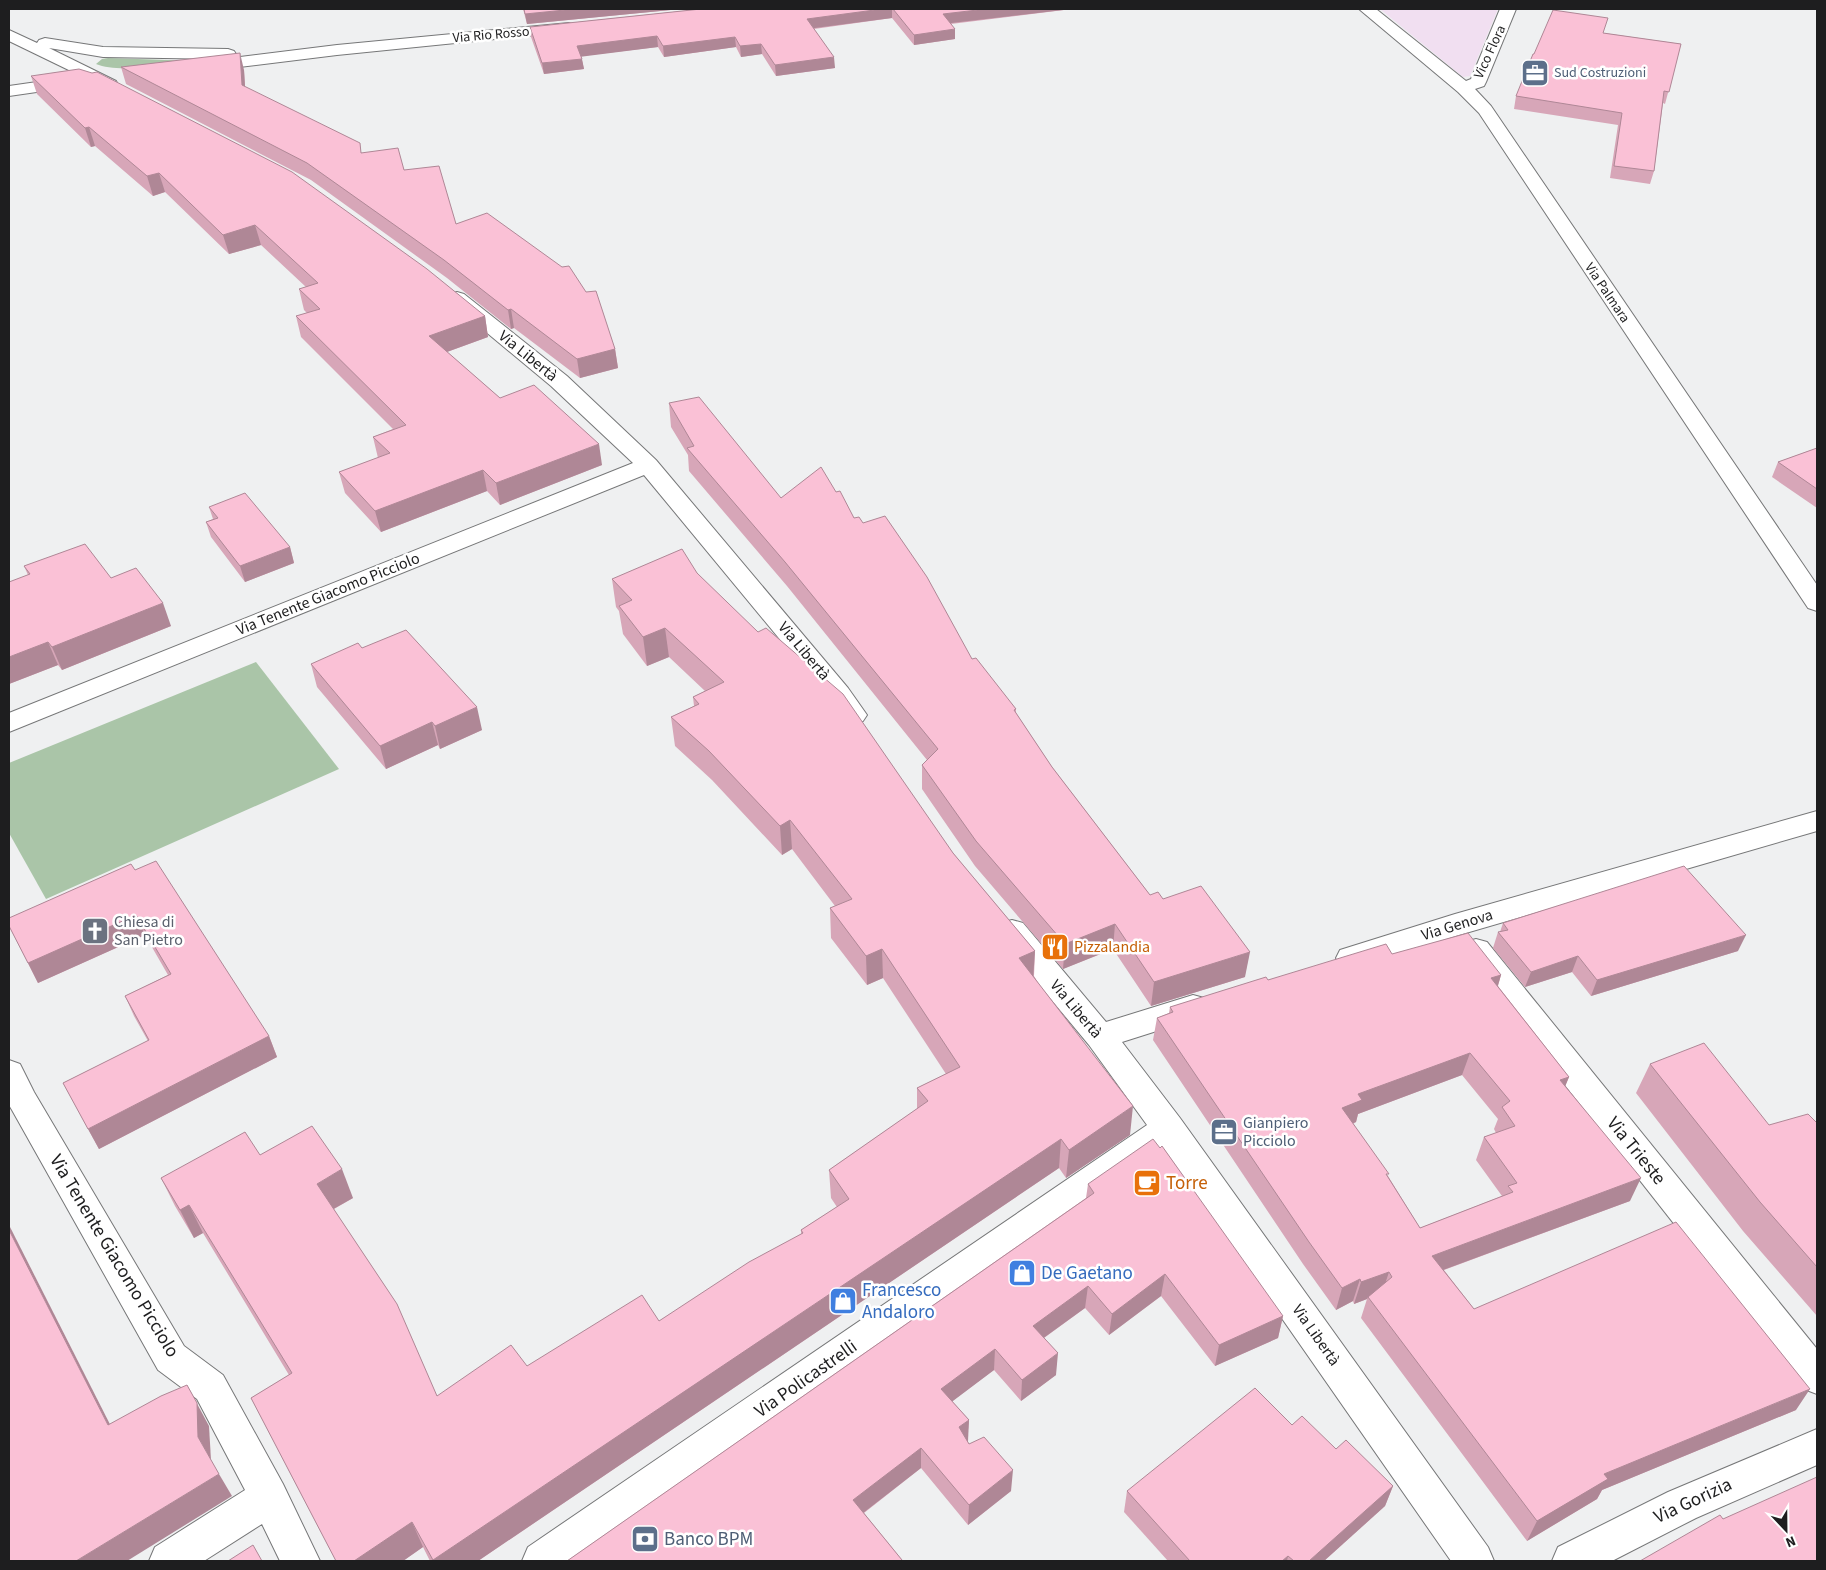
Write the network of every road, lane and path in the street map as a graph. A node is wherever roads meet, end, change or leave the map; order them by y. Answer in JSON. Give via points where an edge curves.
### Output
{"nodes":[{"id":1,"x":1367,"y":9,"type":"edge"},
{"id":2,"x":1508,"y":9,"type":"edge"},
{"id":3,"x":584,"y":26,"type":"edge"},
{"id":4,"x":14,"y":37,"type":"edge"},
{"id":5,"x":337,"y":50,"type":"junction"},
{"id":6,"x":103,"y":52,"type":"junction"},
{"id":7,"x":177,"y":69,"type":"edge"},
{"id":8,"x":105,"y":79,"type":"junction"},
{"id":9,"x":1464,"y":88,"type":"junction"},
{"id":10,"x":9,"y":91,"type":"edge"},
{"id":11,"x":439,"y":284,"type":"edge"},
{"id":12,"x":648,"y":465,"type":"junction"},
{"id":13,"x":1817,"y":603,"type":"edge"},
{"id":14,"x":9,"y":723,"type":"edge"},
{"id":15,"x":867,"y":734,"type":"edge"},
{"id":16,"x":1817,"y":821,"type":"edge"},
{"id":17,"x":995,"y":911,"type":"edge"},
{"id":18,"x":1455,"y":925,"type":"junction"},
{"id":19,"x":1323,"y":966,"type":"edge"},
{"id":20,"x":1219,"y":999,"type":"edge"},
{"id":21,"x":1100,"y":1036,"type":"junction"},
{"id":22,"x":13,"y":1094,"type":"edge"},
{"id":23,"x":1168,"y":1128,"type":"junction"},
{"id":24,"x":1817,"y":1377,"type":"edge"},
{"id":25,"x":1817,"y":1447,"type":"edge"},
{"id":26,"x":269,"y":1497,"type":"junction"},
{"id":27,"x":169,"y":1561,"type":"edge"},
{"id":28,"x":300,"y":1561,"type":"edge"},
{"id":29,"x":542,"y":1561,"type":"edge"},
{"id":30,"x":1474,"y":1561,"type":"edge"},
{"id":31,"x":1572,"y":1561,"type":"edge"}],
"edges":[{"from":1,"to":9,"type":"street","name":"Via Palmara"},
{"from":2,"to":9,"type":"street","name":"Vico Flora","via":[[1478,82]]},
{"from":3,"to":5,"type":"street","name":"Via Rio Rosso"},
{"from":4,"to":6,"type":"street"},
{"from":4,"to":8,"type":"street"},
{"from":5,"to":6,"type":"street","via":[[208,54]]},
{"from":5,"to":7,"type":"street"},
{"from":6,"to":8,"type":"street","via":[[82,58]]},
{"from":8,"to":10,"type":"street"},
{"from":9,"to":13,"type":"street","name":"Via Palmara","via":[[1485,110]]},
{"from":11,"to":12,"type":"street","name":"Via Libertà","via":[[559,381]]},
{"from":12,"to":14,"type":"street","name":"Via Tenente Giacomo Picciolo"},
{"from":12,"to":15,"type":"street","name":"Via Libertà","via":[[839,694]]},
{"from":16,"to":18,"type":"street","name":"Via Genova"},
{"from":17,"to":21,"type":"street","name":"Via Libertà"},
{"from":18,"to":19,"type":"street","name":"Via Genova"},
{"from":18,"to":24,"type":"street","name":"Via Trieste"},
{"from":20,"to":21,"type":"street"},
{"from":21,"to":23,"type":"street","name":"Via Libertà"},
{"from":22,"to":26,"type":"street","name":"Via Tenente Giacomo Picciolo","via":[[171,1358],[210,1387]]},
{"from":23,"to":29,"type":"street","name":"Via Policastrelli"},
{"from":23,"to":30,"type":"street","name":"Via Libertà"},
{"from":25,"to":31,"type":"street","name":"Via Gorizia","via":[[1682,1505]]},
{"from":26,"to":27,"type":"street"},
{"from":26,"to":28,"type":"street","name":"Via Tenente Giacomo Picciolo"}]}
